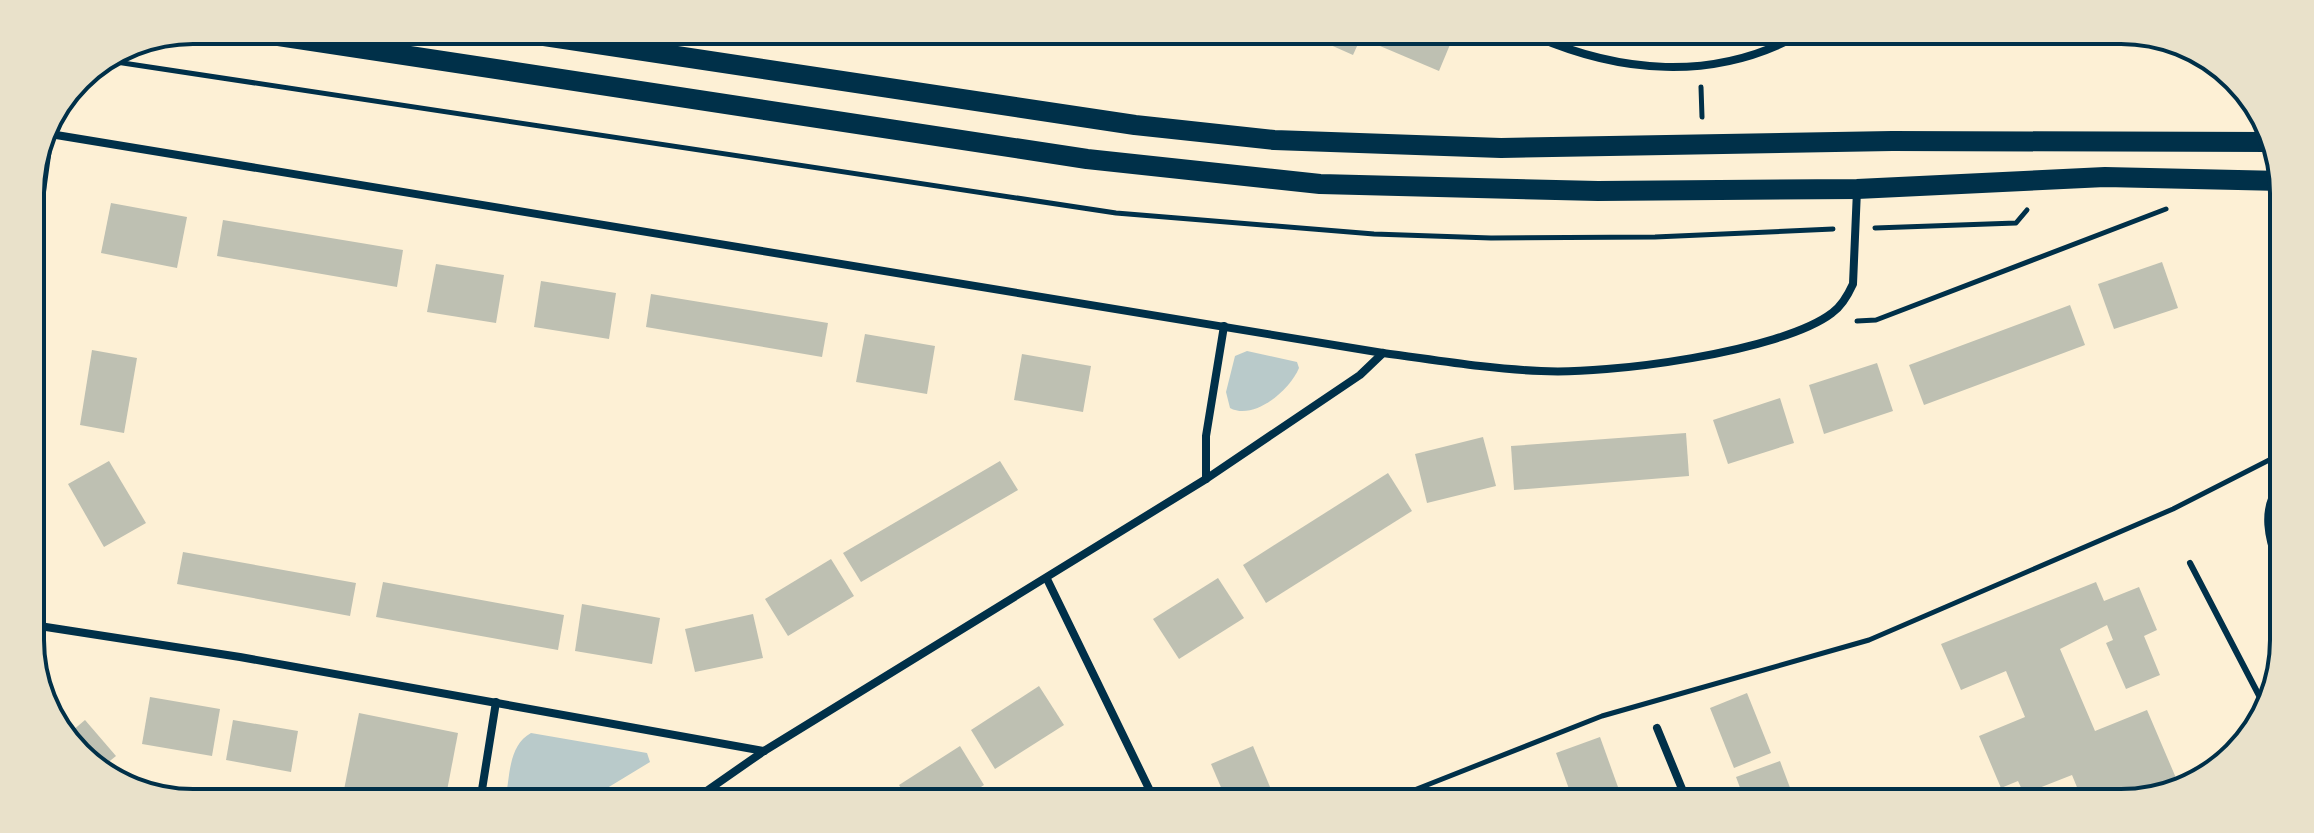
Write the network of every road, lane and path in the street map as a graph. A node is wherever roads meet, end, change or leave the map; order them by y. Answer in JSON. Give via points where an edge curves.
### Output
{"nodes":[{"id":1,"x":331,"y":44,"type":"edge"},
{"id":2,"x":597,"y":44,"type":"edge"},
{"id":3,"x":1559,"y":44,"type":"edge"},
{"id":4,"x":1778,"y":44,"type":"edge"},
{"id":5,"x":56,"y":134,"type":"edge"},
{"id":6,"x":2261,"y":142,"type":"edge"},
{"id":7,"x":2269,"y":181,"type":"edge"},
{"id":8,"x":1857,"y":189,"type":"junction"},
{"id":9,"x":2170,"y":207,"type":"dead end"},
{"id":10,"x":1834,"y":313,"type":"junction"},
{"id":11,"x":1224,"y":326,"type":"junction"},
{"id":12,"x":1383,"y":353,"type":"junction"},
{"id":13,"x":2270,"y":460,"type":"edge"},
{"id":14,"x":1206,"y":479,"type":"junction"},
{"id":15,"x":2270,"y":502,"type":"edge"},
{"id":16,"x":2270,"y":544,"type":"edge"},
{"id":17,"x":2190,"y":563,"type":"dead end"},
{"id":18,"x":1047,"y":579,"type":"junction"},
{"id":19,"x":44,"y":627,"type":"edge"},
{"id":20,"x":2259,"y":696,"type":"edge"},
{"id":21,"x":496,"y":702,"type":"junction"},
{"id":22,"x":1657,"y":728,"type":"dead end"},
{"id":23,"x":764,"y":751,"type":"junction"},
{"id":24,"x":482,"y":789,"type":"edge"},
{"id":25,"x":709,"y":789,"type":"edge"},
{"id":26,"x":1149,"y":789,"type":"edge"},
{"id":27,"x":1417,"y":789,"type":"edge"},
{"id":28,"x":1682,"y":789,"type":"edge"}],
"edges":[{"from":1,"to":8,"type":"main road","via":[[1230,177],[1489,191]]},
{"from":2,"to":6,"type":"main road","via":[[1104,121],[1274,140],[1501,148]]},
{"from":3,"to":4,"type":"street","via":[[1616,63],[1675,69],[1745,58]]},
{"from":5,"to":11,"type":"street"},
{"from":7,"to":8,"type":"main road","via":[[2105,177]]},
{"from":8,"to":10,"type":"street","via":[[1853,284]]},
{"from":9,"to":10,"type":"path","via":[[1876,320],[1852,321]]},
{"from":10,"to":12,"type":"street","via":[[1779,338],[1651,365],[1585,372],[1487,367]]},
{"from":11,"to":12,"type":"street"},
{"from":11,"to":14,"type":"street","via":[[1206,436]]},
{"from":12,"to":14,"type":"street","via":[[1360,375]]},
{"from":13,"to":27,"type":"path","via":[[2173,509],[1869,640],[1602,716]]},
{"from":14,"to":18,"type":"street"},
{"from":15,"to":16,"type":"lane"},
{"from":17,"to":20,"type":"lane"},
{"from":18,"to":23,"type":"street"},
{"from":18,"to":26,"type":"street"},
{"from":19,"to":21,"type":"street"},
{"from":21,"to":23,"type":"street"},
{"from":21,"to":24,"type":"street"},
{"from":22,"to":28,"type":"street"},
{"from":23,"to":25,"type":"street"}]}
